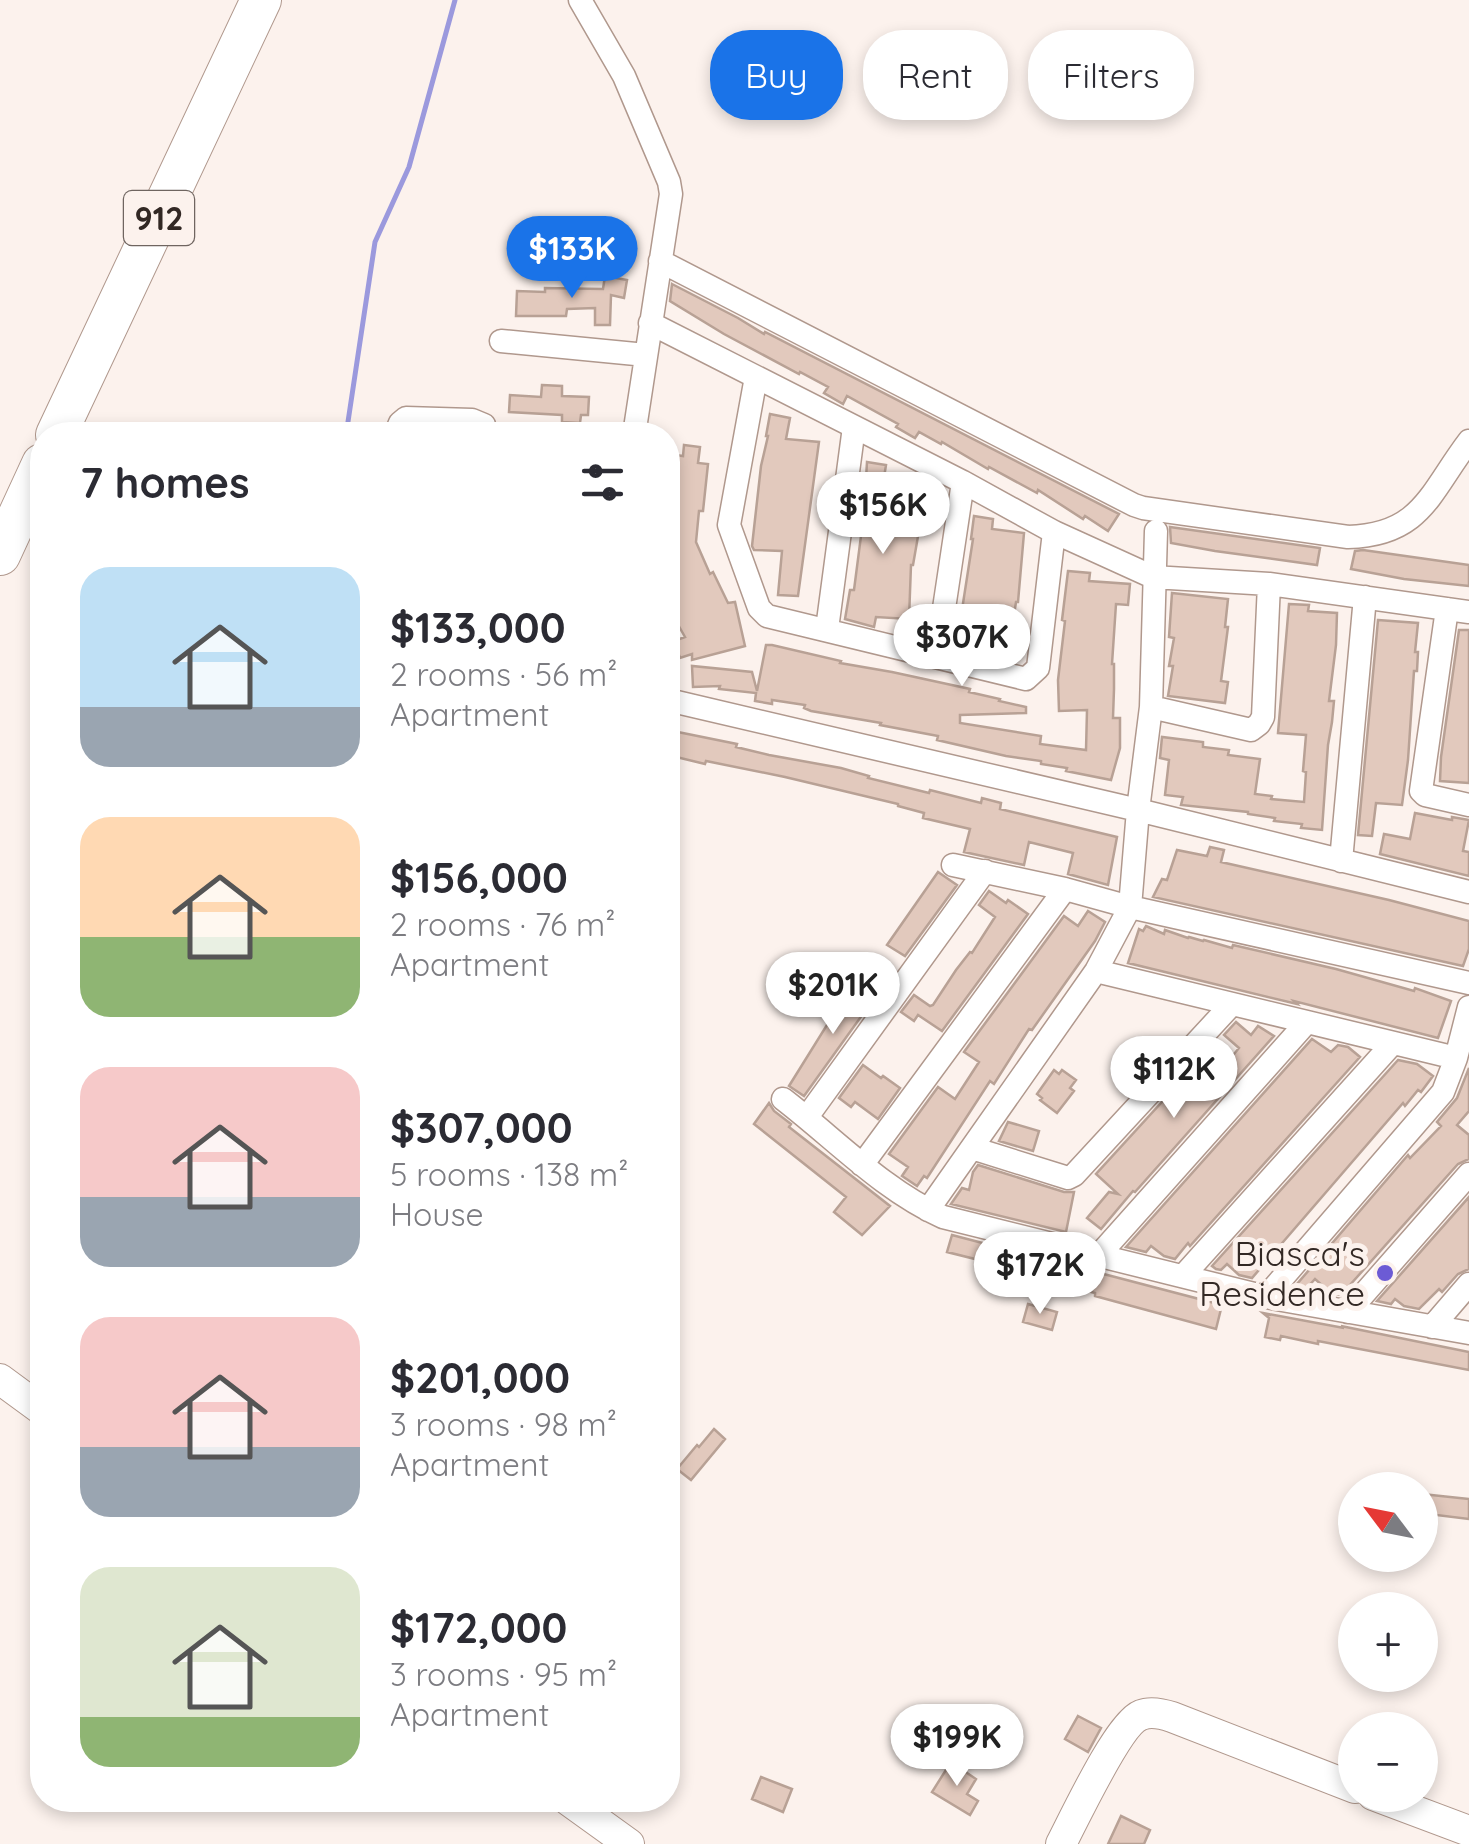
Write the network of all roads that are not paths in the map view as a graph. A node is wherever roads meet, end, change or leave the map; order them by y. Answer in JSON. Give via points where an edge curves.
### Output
{"nodes":[{"id":1,"x":262,"y":0,"type":"edge"},
{"id":2,"x":580,"y":0,"type":"edge"},
{"id":3,"x":660,"y":260,"type":"junction"},
{"id":4,"x":650,"y":323,"type":"junction"},
{"id":5,"x":502,"y":341,"type":"dead end"},
{"id":6,"x":646,"y":355,"type":"junction"},
{"id":7,"x":756,"y":377,"type":"junction"},
{"id":8,"x":62,"y":422,"type":"edge"},
{"id":9,"x":403,"y":422,"type":"edge"},
{"id":10,"x":478,"y":422,"type":"edge"},
{"id":11,"x":636,"y":422,"type":"edge"},
{"id":12,"x":854,"y":427,"type":"junction"},
{"id":13,"x":1469,"y":441,"type":"edge"},
{"id":14,"x":963,"y":482,"type":"junction"},
{"id":15,"x":30,"y":490,"type":"edge"},
{"id":16,"x":1156,"y":531,"type":"dead end"},
{"id":17,"x":1054,"y":532,"type":"junction"},
{"id":18,"x":0,"y":554,"type":"edge"},
{"id":19,"x":1153,"y":577,"type":"junction"},
{"id":20,"x":1269,"y":584,"type":"junction"},
{"id":21,"x":1365,"y":598,"type":"junction"},
{"id":22,"x":1458,"y":610,"type":"edge"},
{"id":23,"x":827,"y":629,"type":"junction"},
{"id":24,"x":937,"y":655,"type":"junction"},
{"id":25,"x":680,"y":703,"type":"edge"},
{"id":26,"x":1151,"y":707,"type":"junction"},
{"id":27,"x":1469,"y":805,"type":"edge"},
{"id":28,"x":1138,"y":810,"type":"junction"},
{"id":29,"x":1341,"y":861,"type":"junction"},
{"id":30,"x":953,"y":864,"type":"dead end"},
{"id":31,"x":984,"y":872,"type":"junction"},
{"id":32,"x":1065,"y":889,"type":"junction"},
{"id":33,"x":1469,"y":892,"type":"edge"},
{"id":34,"x":1130,"y":907,"type":"junction"},
{"id":35,"x":1096,"y":971,"type":"junction"},
{"id":36,"x":1469,"y":983,"type":"edge"},
{"id":37,"x":1232,"y":1004,"type":"junction"},
{"id":38,"x":1469,"y":1007,"type":"edge"},
{"id":39,"x":1307,"y":1022,"type":"junction"},
{"id":40,"x":1393,"y":1043,"type":"junction"},
{"id":41,"x":1456,"y":1058,"type":"junction"},
{"id":42,"x":783,"y":1099,"type":"dead end"},
{"id":43,"x":807,"y":1117,"type":"junction"},
{"id":44,"x":972,"y":1148,"type":"junction"},
{"id":45,"x":862,"y":1164,"type":"junction"},
{"id":46,"x":1469,"y":1174,"type":"edge"},
{"id":47,"x":928,"y":1210,"type":"junction"},
{"id":48,"x":1099,"y":1255,"type":"junction"},
{"id":49,"x":1182,"y":1276,"type":"junction"},
{"id":50,"x":1469,"y":1284,"type":"edge"},
{"id":51,"x":1266,"y":1297,"type":"junction"},
{"id":52,"x":1348,"y":1312,"type":"junction"},
{"id":53,"x":1432,"y":1326,"type":"junction"},
{"id":54,"x":1469,"y":1333,"type":"edge"},
{"id":55,"x":0,"y":1379,"type":"edge"},
{"id":56,"x":30,"y":1401,"type":"edge"},
{"id":57,"x":1338,"y":1781,"type":"edge"},
{"id":58,"x":585,"y":1812,"type":"edge"},
{"id":59,"x":1418,"y":1812,"type":"edge"},
{"id":60,"x":1469,"y":1831,"type":"edge"},
{"id":61,"x":629,"y":1844,"type":"edge"},
{"id":62,"x":1061,"y":1844,"type":"edge"}],
"edges":[{"from":1,"to":8,"type":"highway","number":"912"},
{"from":2,"to":3,"type":"street","via":[[624,76],[670,182]]},
{"from":3,"to":4,"type":"street"},
{"from":3,"to":13,"type":"street","via":[[1144,508],[1371,536],[1408,522]]},
{"from":4,"to":6,"type":"street"},
{"from":4,"to":7,"type":"street"},
{"from":5,"to":6,"type":"street"},
{"from":6,"to":11,"type":"street"},
{"from":7,"to":12,"type":"street"},
{"from":7,"to":23,"type":"street","via":[[730,533],[763,613]]},
{"from":9,"to":10,"type":"street"},
{"from":12,"to":14,"type":"street"},
{"from":12,"to":23,"type":"street"},
{"from":14,"to":17,"type":"street"},
{"from":14,"to":24,"type":"street"},
{"from":15,"to":18,"type":"highway"},
{"from":16,"to":19,"type":"street"},
{"from":17,"to":19,"type":"street"},
{"from":17,"to":24,"type":"street","via":[[1036,672],[1026,678]]},
{"from":19,"to":20,"type":"street"},
{"from":19,"to":26,"type":"street"},
{"from":20,"to":21,"type":"street"},
{"from":20,"to":26,"type":"street","via":[[1259,724],[1251,730]]},
{"from":21,"to":22,"type":"street"},
{"from":21,"to":29,"type":"street"},
{"from":22,"to":27,"type":"street","via":[[1422,791]]},
{"from":23,"to":24,"type":"street"},
{"from":25,"to":28,"type":"street"},
{"from":26,"to":28,"type":"street"},
{"from":28,"to":29,"type":"street"},
{"from":28,"to":34,"type":"street"},
{"from":29,"to":33,"type":"street"},
{"from":30,"to":31,"type":"street"},
{"from":31,"to":32,"type":"street"},
{"from":31,"to":43,"type":"street"},
{"from":32,"to":34,"type":"street"},
{"from":32,"to":45,"type":"street"},
{"from":34,"to":35,"type":"street"},
{"from":34,"to":36,"type":"street"},
{"from":35,"to":37,"type":"street"},
{"from":35,"to":44,"type":"street"},
{"from":37,"to":39,"type":"street"},
{"from":37,"to":44,"type":"street","via":[[1074,1176]]},
{"from":38,"to":41,"type":"street"},
{"from":39,"to":40,"type":"street"},
{"from":39,"to":48,"type":"street"},
{"from":40,"to":41,"type":"street"},
{"from":40,"to":49,"type":"street"},
{"from":41,"to":51,"type":"street","via":[[1443,1092]]},
{"from":42,"to":43,"type":"street"},
{"from":43,"to":45,"type":"street"},
{"from":44,"to":47,"type":"street"},
{"from":45,"to":47,"type":"street"},
{"from":46,"to":52,"type":"street"},
{"from":47,"to":48,"type":"street"},
{"from":48,"to":49,"type":"street"},
{"from":49,"to":51,"type":"street"},
{"from":50,"to":53,"type":"street"},
{"from":51,"to":52,"type":"street"},
{"from":52,"to":53,"type":"street"},
{"from":53,"to":54,"type":"street"},
{"from":55,"to":56,"type":"street"},
{"from":57,"to":62,"type":"street","via":[[1172,1716],[1140,1715],[1128,1724]]},
{"from":58,"to":61,"type":"street"},
{"from":59,"to":60,"type":"street"}]}
